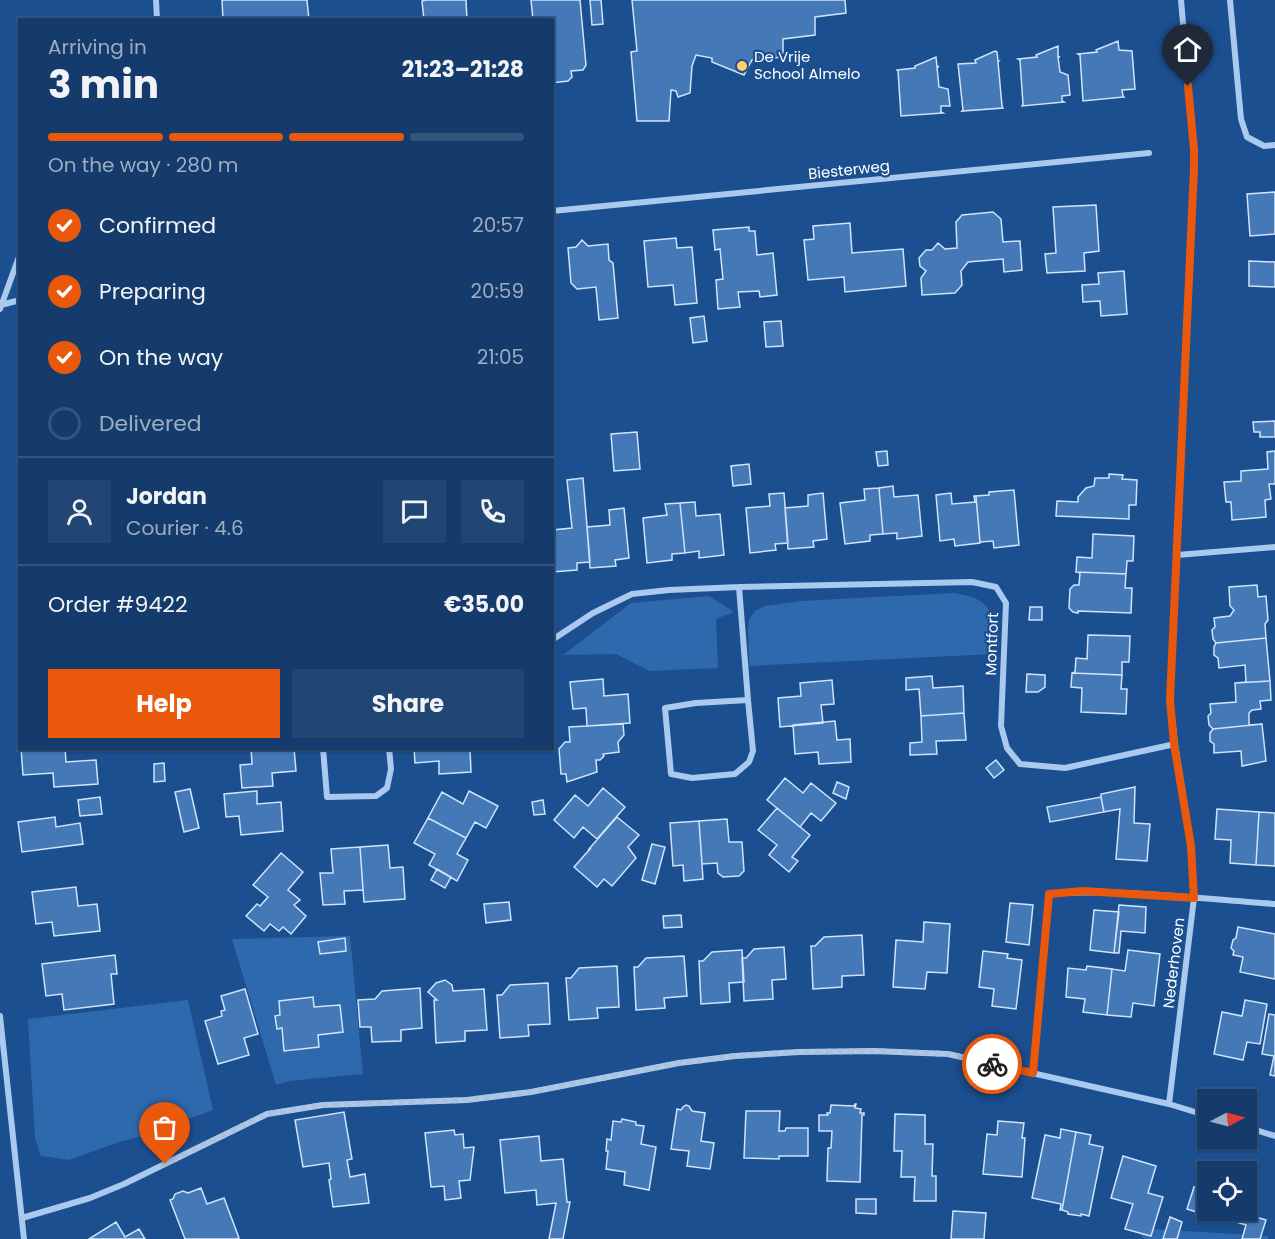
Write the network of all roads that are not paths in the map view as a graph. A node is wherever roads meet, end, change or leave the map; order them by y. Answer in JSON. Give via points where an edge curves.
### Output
{"nodes":[{"id":1,"x":156,"y":0,"type":"edge"},
{"id":2,"x":1180,"y":0,"type":"edge"},
{"id":3,"x":1230,"y":0,"type":"edge"},
{"id":4,"x":157,"y":18,"type":"edge"},
{"id":5,"x":1275,"y":145,"type":"edge"},
{"id":6,"x":1149,"y":153,"type":"dead end"},
{"id":7,"x":554,"y":211,"type":"edge"},
{"id":8,"x":18,"y":259,"type":"edge"},
{"id":9,"x":18,"y":301,"type":"edge"},
{"id":10,"x":0,"y":307,"type":"edge"},
{"id":11,"x":1275,"y":547,"type":"edge"},
{"id":12,"x":1177,"y":555,"type":"junction"},
{"id":13,"x":739,"y":587,"type":"junction"},
{"id":14,"x":554,"y":639,"type":"edge"},
{"id":15,"x":748,"y":700,"type":"junction"},
{"id":16,"x":1174,"y":744,"type":"junction"},
{"id":17,"x":323,"y":750,"type":"edge"},
{"id":18,"x":389,"y":750,"type":"edge"},
{"id":19,"x":1194,"y":898,"type":"junction"},
{"id":20,"x":1275,"y":904,"type":"edge"},
{"id":21,"x":0,"y":1016,"type":"edge"},
{"id":22,"x":1033,"y":1073,"type":"junction"},
{"id":23,"x":1168,"y":1104,"type":"junction"},
{"id":24,"x":1197,"y":1113,"type":"edge"},
{"id":25,"x":1257,"y":1131,"type":"edge"},
{"id":26,"x":1275,"y":1136,"type":"edge"},
{"id":27,"x":22,"y":1218,"type":"junction"},
{"id":28,"x":24,"y":1239,"type":"edge"}],
"edges":[{"from":1,"to":4,"type":"street"},
{"from":2,"to":12,"type":"street","name":"Nederhoven","via":[[1194,169]]},
{"from":3,"to":5,"type":"street","via":[[1241,119],[1247,137],[1264,146]]},
{"from":6,"to":7,"type":"street","name":"Biesterweg"},
{"from":8,"to":10,"type":"street"},
{"from":9,"to":10,"type":"street"},
{"from":11,"to":12,"type":"street"},
{"from":12,"to":16,"type":"street","name":"Nederhoven","via":[[1170,700]]},
{"from":13,"to":14,"type":"street","name":"Montfort","via":[[632,594]]},
{"from":13,"to":15,"type":"street"},
{"from":13,"to":16,"type":"street","name":"Montfort","via":[[972,582],[996,587],[1006,603],[1001,726],[1007,748],[1020,764],[1065,768]]},
{"from":15,"to":15,"type":"street","via":[[753,751],[749,762],[735,774],[692,778],[671,774],[665,708]]},
{"from":16,"to":19,"type":"street","name":"Nederhoven","via":[[1191,846]]},
{"from":17,"to":18,"type":"street","via":[[327,798],[376,796],[387,788]]},
{"from":19,"to":20,"type":"street"},
{"from":19,"to":22,"type":"street","via":[[1083,891],[1049,894]]},
{"from":19,"to":23,"type":"street","name":"Nederhoven"},
{"from":21,"to":27,"type":"street"},
{"from":22,"to":23,"type":"street"},
{"from":22,"to":27,"type":"street","via":[[948,1054],[799,1052],[679,1063],[531,1092],[467,1100],[323,1105],[267,1114],[90,1198]]},
{"from":23,"to":24,"type":"street"},
{"from":25,"to":26,"type":"street"},
{"from":27,"to":28,"type":"street"}]}
